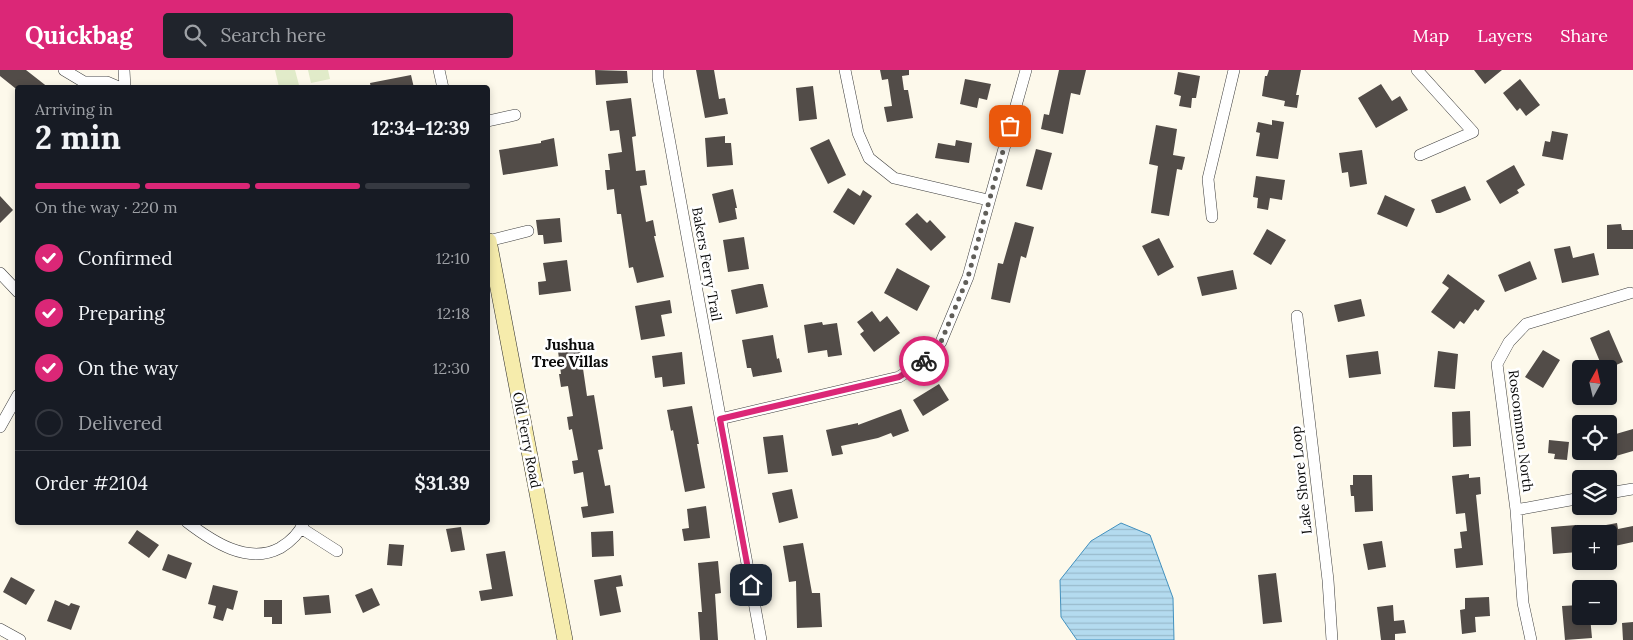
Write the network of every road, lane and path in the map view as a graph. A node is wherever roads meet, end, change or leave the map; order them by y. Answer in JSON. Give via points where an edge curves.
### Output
{"nodes":[{"id":1,"x":64,"y":70,"type":"edge"},
{"id":2,"x":124,"y":70,"type":"edge"},
{"id":3,"x":439,"y":70,"type":"edge"},
{"id":4,"x":658,"y":70,"type":"edge"},
{"id":5,"x":845,"y":70,"type":"edge"},
{"id":6,"x":1026,"y":70,"type":"edge"},
{"id":7,"x":1234,"y":70,"type":"edge"},
{"id":8,"x":1417,"y":70,"type":"edge"},
{"id":9,"x":115,"y":85,"type":"edge"},
{"id":10,"x":123,"y":85,"type":"edge"},
{"id":11,"x":442,"y":85,"type":"edge"},
{"id":12,"x":515,"y":115,"type":"dead end"},
{"id":13,"x":490,"y":121,"type":"edge"},
{"id":14,"x":1420,"y":155,"type":"dead end"},
{"id":15,"x":988,"y":200,"type":"junction"},
{"id":16,"x":1212,"y":217,"type":"dead end"},
{"id":17,"x":528,"y":231,"type":"dead end"},
{"id":18,"x":490,"y":240,"type":"edge"},
{"id":19,"x":490,"y":251,"type":"edge"},
{"id":20,"x":0,"y":273,"type":"edge"},
{"id":21,"x":15,"y":289,"type":"edge"},
{"id":22,"x":1630,"y":292,"type":"dead end"},
{"id":23,"x":1297,"y":316,"type":"dead end"},
{"id":24,"x":15,"y":400,"type":"edge"},
{"id":25,"x":720,"y":419,"type":"junction"},
{"id":26,"x":0,"y":427,"type":"edge"},
{"id":27,"x":1633,"y":489,"type":"edge"},
{"id":28,"x":1617,"y":492,"type":"edge"},
{"id":29,"x":1572,"y":500,"type":"edge"},
{"id":30,"x":1516,"y":510,"type":"junction"},
{"id":31,"x":191,"y":525,"type":"edge"},
{"id":32,"x":302,"y":525,"type":"edge"},
{"id":33,"x":337,"y":552,"type":"dead end"},
{"id":34,"x":0,"y":630,"type":"edge"},
{"id":35,"x":20,"y":640,"type":"edge"},
{"id":36,"x":565,"y":640,"type":"edge"},
{"id":37,"x":761,"y":640,"type":"edge"},
{"id":38,"x":1332,"y":640,"type":"edge"},
{"id":39,"x":1531,"y":640,"type":"edge"}],
"edges":[{"from":1,"to":9,"type":"street","via":[[84,82]]},
{"from":2,"to":10,"type":"street"},
{"from":3,"to":11,"type":"street"},
{"from":4,"to":25,"type":"street","name":"Bakers Ferry Trail"},
{"from":5,"to":15,"type":"street","via":[[858,133],[869,158],[894,178]]},
{"from":6,"to":15,"type":"street"},
{"from":7,"to":16,"type":"street","via":[[1208,179]]},
{"from":8,"to":14,"type":"street","via":[[1473,132]]},
{"from":12,"to":13,"type":"street"},
{"from":15,"to":25,"type":"street","via":[[968,277],[941,342],[924,361],[899,377]]},
{"from":17,"to":18,"type":"street"},
{"from":19,"to":36,"type":"street","name":"Old Ferry Road"},
{"from":20,"to":21,"type":"street"},
{"from":22,"to":30,"type":"street","name":"Roscommon North","via":[[1526,324],[1509,342],[1498,364]]},
{"from":23,"to":38,"type":"street","name":"Lake Shore Loop"},
{"from":24,"to":26,"type":"street"},
{"from":25,"to":37,"type":"street","name":"Bakers Ferry Trail"},
{"from":27,"to":28,"type":"street"},
{"from":29,"to":30,"type":"street"},
{"from":30,"to":39,"type":"street","name":"Roscommon North","via":[[1522,603]]},
{"from":31,"to":32,"type":"street","via":[[223,545],[258,555],[288,543]]},
{"from":32,"to":33,"type":"street"},
{"from":34,"to":35,"type":"street"}]}
